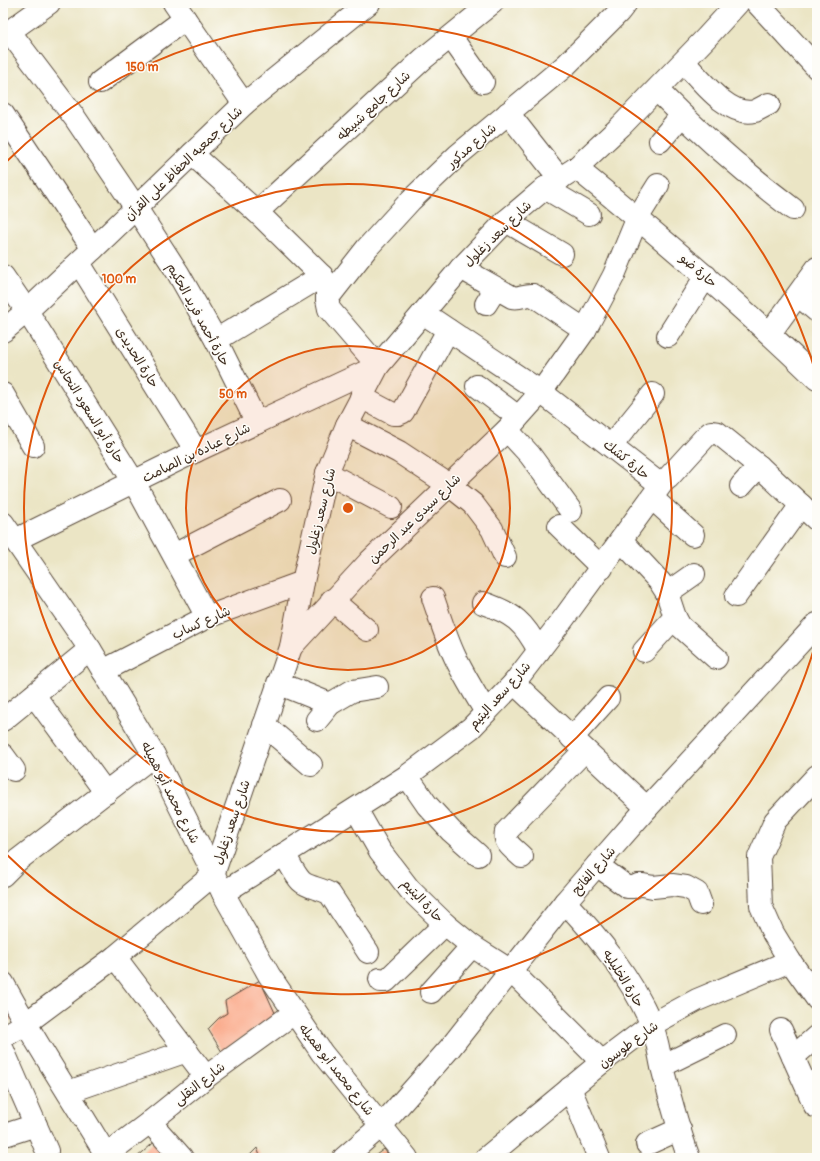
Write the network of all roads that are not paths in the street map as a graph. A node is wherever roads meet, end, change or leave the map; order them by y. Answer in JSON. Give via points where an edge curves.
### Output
{"nodes":[{"id":1,"x":49,"y":3,"type":"edge"},
{"id":2,"x":369,"y":3,"type":"edge"},
{"id":3,"x":492,"y":3,"type":"edge"},
{"id":4,"x":626,"y":3,"type":"edge"},
{"id":5,"x":738,"y":3,"type":"edge"},
{"id":6,"x":757,"y":3,"type":"edge"},
{"id":7,"x":180,"y":11,"type":"edge"},
{"id":8,"x":6,"y":33,"type":"edge"},
{"id":9,"x":451,"y":37,"type":"junction"},
{"id":10,"x":684,"y":62,"type":"junction"},
{"id":11,"x":817,"y":68,"type":"edge"},
{"id":12,"x":100,"y":82,"type":"dead end"},
{"id":13,"x":483,"y":82,"type":"dead end"},
{"id":14,"x":657,"y":90,"type":"junction"},
{"id":15,"x":244,"y":104,"type":"junction"},
{"id":16,"x":769,"y":104,"type":"dead end"},
{"id":17,"x":508,"y":113,"type":"junction"},
{"id":18,"x":3,"y":114,"type":"edge"},
{"id":19,"x":682,"y":115,"type":"junction"},
{"id":20,"x":660,"y":141,"type":"dead end"},
{"id":21,"x":192,"y":154,"type":"junction"},
{"id":22,"x":560,"y":178,"type":"junction"},
{"id":23,"x":658,"y":185,"type":"dead end"},
{"id":24,"x":136,"y":208,"type":"junction"},
{"id":25,"x":793,"y":209,"type":"dead end"},
{"id":26,"x":257,"y":212,"type":"junction"},
{"id":27,"x":589,"y":214,"type":"dead end"},
{"id":28,"x":638,"y":217,"type":"junction"},
{"id":29,"x":506,"y":221,"type":"junction"},
{"id":30,"x":562,"y":254,"type":"dead end"},
{"id":31,"x":86,"y":256,"type":"junction"},
{"id":32,"x":461,"y":268,"type":"junction"},
{"id":33,"x":817,"y":268,"type":"edge"},
{"id":34,"x":3,"y":276,"type":"edge"},
{"id":35,"x":322,"y":276,"type":"junction"},
{"id":36,"x":706,"y":276,"type":"junction"},
{"id":37,"x":798,"y":295,"type":"junction"},
{"id":38,"x":327,"y":299,"type":"junction"},
{"id":39,"x":27,"y":311,"type":"junction"},
{"id":40,"x":817,"y":311,"type":"edge"},
{"id":41,"x":423,"y":313,"type":"junction"},
{"id":42,"x":448,"y":330,"type":"junction"},
{"id":43,"x":585,"y":330,"type":"junction"},
{"id":44,"x":3,"y":331,"type":"edge"},
{"id":45,"x":770,"y":333,"type":"junction"},
{"id":46,"x":668,"y":336,"type":"dead end"},
{"id":47,"x":216,"y":340,"type":"junction"},
{"id":48,"x":378,"y":366,"type":"junction"},
{"id":49,"x":817,"y":379,"type":"edge"},
{"id":50,"x":477,"y":386,"type":"dead end"},
{"id":51,"x":541,"y":392,"type":"junction"},
{"id":52,"x":3,"y":394,"type":"edge"},
{"id":53,"x":653,"y":394,"type":"dead end"},
{"id":54,"x":361,"y":397,"type":"junction"},
{"id":55,"x":257,"y":423,"type":"junction"},
{"id":56,"x":513,"y":423,"type":"junction"},
{"id":57,"x":346,"y":425,"type":"junction"},
{"id":58,"x":33,"y":446,"type":"dead end"},
{"id":59,"x":611,"y":446,"type":"junction"},
{"id":60,"x":196,"y":451,"type":"junction"},
{"id":61,"x":759,"y":466,"type":"junction"},
{"id":62,"x":327,"y":474,"type":"junction"},
{"id":63,"x":134,"y":482,"type":"junction"},
{"id":64,"x":449,"y":485,"type":"junction"},
{"id":65,"x":741,"y":486,"type":"dead end"},
{"id":66,"x":657,"y":490,"type":"junction"},
{"id":67,"x":280,"y":500,"type":"dead end"},
{"id":68,"x":801,"y":505,"type":"junction"},
{"id":69,"x":391,"y":507,"type":"dead end"},
{"id":70,"x":817,"y":520,"type":"edge"},
{"id":71,"x":7,"y":531,"type":"edge"},
{"id":72,"x":693,"y":535,"type":"dead end"},
{"id":73,"x":621,"y":540,"type":"junction"},
{"id":74,"x":174,"y":555,"type":"junction"},
{"id":75,"x":505,"y":558,"type":"dead end"},
{"id":76,"x":602,"y":568,"type":"junction"},
{"id":77,"x":694,"y":574,"type":"dead end"},
{"id":78,"x":303,"y":582,"type":"junction"},
{"id":79,"x":667,"y":592,"type":"junction"},
{"id":80,"x":736,"y":596,"type":"dead end"},
{"id":81,"x":433,"y":598,"type":"dead end"},
{"id":82,"x":332,"y":600,"type":"junction"},
{"id":83,"x":483,"y":603,"type":"dead end"},
{"id":84,"x":207,"y":617,"type":"junction"},
{"id":85,"x":675,"y":618,"type":"junction"},
{"id":86,"x":817,"y":624,"type":"edge"},
{"id":87,"x":367,"y":630,"type":"dead end"},
{"id":88,"x":291,"y":647,"type":"junction"},
{"id":89,"x":90,"y":649,"type":"junction"},
{"id":90,"x":539,"y":651,"type":"junction"},
{"id":91,"x":644,"y":651,"type":"dead end"},
{"id":92,"x":716,"y":658,"type":"dead end"},
{"id":93,"x":103,"y":671,"type":"junction"},
{"id":94,"x":278,"y":683,"type":"junction"},
{"id":95,"x":514,"y":683,"type":"junction"},
{"id":96,"x":377,"y":687,"type":"dead end"},
{"id":97,"x":34,"y":695,"type":"junction"},
{"id":98,"x":608,"y":698,"type":"dead end"},
{"id":99,"x":486,"y":712,"type":"junction"},
{"id":100,"x":3,"y":720,"type":"edge"},
{"id":101,"x":264,"y":725,"type":"junction"},
{"id":102,"x":578,"y":744,"type":"junction"},
{"id":103,"x":154,"y":756,"type":"junction"},
{"id":104,"x":311,"y":765,"type":"dead end"},
{"id":105,"x":407,"y":776,"type":"junction"},
{"id":106,"x":813,"y":788,"type":"edge"},
{"id":107,"x":106,"y":793,"type":"junction"},
{"id":108,"x":356,"y":808,"type":"junction"},
{"id":109,"x":647,"y":808,"type":"junction"},
{"id":110,"x":284,"y":854,"type":"junction"},
{"id":111,"x":478,"y":855,"type":"dead end"},
{"id":112,"x":522,"y":856,"type":"dead end"},
{"id":113,"x":596,"y":865,"type":"junction"},
{"id":114,"x":3,"y":875,"type":"edge"},
{"id":115,"x":218,"y":884,"type":"junction"},
{"id":116,"x":565,"y":902,"type":"junction"},
{"id":117,"x":701,"y":904,"type":"dead end"},
{"id":118,"x":445,"y":924,"type":"junction"},
{"id":119,"x":472,"y":946,"type":"junction"},
{"id":120,"x":368,"y":952,"type":"dead end"},
{"id":121,"x":115,"y":957,"type":"junction"},
{"id":122,"x":790,"y":961,"type":"junction"},
{"id":123,"x":511,"y":971,"type":"junction"},
{"id":124,"x":380,"y":979,"type":"dead end"},
{"id":125,"x":3,"y":983,"type":"edge"},
{"id":126,"x":431,"y":992,"type":"dead end"},
{"id":127,"x":817,"y":999,"type":"edge"},
{"id":128,"x":294,"y":1013,"type":"junction"},
{"id":129,"x":25,"y":1024,"type":"junction"},
{"id":130,"x":651,"y":1024,"type":"junction"},
{"id":131,"x":781,"y":1030,"type":"dead end"},
{"id":132,"x":725,"y":1035,"type":"dead end"},
{"id":133,"x":817,"y":1036,"type":"edge"},
{"id":134,"x":3,"y":1037,"type":"edge"},
{"id":135,"x":3,"y":1050,"type":"edge"},
{"id":136,"x":187,"y":1051,"type":"junction"},
{"id":137,"x":793,"y":1057,"type":"junction"},
{"id":138,"x":602,"y":1062,"type":"junction"},
{"id":139,"x":662,"y":1066,"type":"junction"},
{"id":140,"x":206,"y":1077,"type":"junction"},
{"id":141,"x":570,"y":1088,"type":"junction"},
{"id":142,"x":68,"y":1092,"type":"junction"},
{"id":143,"x":815,"y":1106,"type":"dead end"},
{"id":144,"x":150,"y":1122,"type":"junction"},
{"id":145,"x":36,"y":1125,"type":"junction"},
{"id":146,"x":381,"y":1126,"type":"junction"},
{"id":147,"x":680,"y":1129,"type":"junction"},
{"id":148,"x":8,"y":1134,"type":"dead end"},
{"id":149,"x":648,"y":1144,"type":"dead end"},
{"id":150,"x":47,"y":1151,"type":"dead end"},
{"id":151,"x":107,"y":1157,"type":"edge"},
{"id":152,"x":182,"y":1158,"type":"edge"},
{"id":153,"x":344,"y":1158,"type":"edge"},
{"id":154,"x":407,"y":1158,"type":"edge"},
{"id":155,"x":486,"y":1158,"type":"edge"},
{"id":156,"x":599,"y":1158,"type":"edge"},
{"id":157,"x":689,"y":1158,"type":"edge"}],
"edges":[{"from":1,"to":8,"type":"street"},
{"from":2,"to":15,"type":"street","name":"شارع جمعيه الحفاظ على القرآن"},
{"from":3,"to":9,"type":"street","name":"شارع جامع شبيطه"},
{"from":4,"to":17,"type":"street","name":"شارع مدكور","via":[[566,65]]},
{"from":5,"to":10,"type":"street","name":"شارع سعد زغلول"},
{"from":6,"to":11,"type":"street"},
{"from":7,"to":12,"type":"street"},
{"from":7,"to":15,"type":"street"},
{"from":8,"to":24,"type":"street","name":"حارة أحمد فريد الحكيم","via":[[75,118]]},
{"from":9,"to":13,"type":"street"},
{"from":9,"to":26,"type":"street","name":"شارع جامع شبيطه","via":[[423,59]]},
{"from":10,"to":14,"type":"street","name":"شارع سعد زغلول"},
{"from":10,"to":16,"type":"street","via":[[724,103],[738,111],[754,111]]},
{"from":14,"to":19,"type":"street"},
{"from":14,"to":22,"type":"street","name":"شارع سعد زغلول","via":[[621,126]]},
{"from":15,"to":21,"type":"street","name":"شارع جمعيه الحفاظ على القرآن"},
{"from":17,"to":22,"type":"street"},
{"from":17,"to":38,"type":"street","name":"شارع مدكور","via":[[458,155],[411,200]]},
{"from":18,"to":31,"type":"street","name":"حارة الحديدى"},
{"from":19,"to":20,"type":"street"},
{"from":19,"to":25,"type":"street","via":[[757,182]]},
{"from":21,"to":24,"type":"street","name":"شارع جمعيه الحفاظ على القرآن"},
{"from":21,"to":26,"type":"street"},
{"from":22,"to":27,"type":"street"},
{"from":22,"to":28,"type":"street","name":"حارة ضو"},
{"from":22,"to":29,"type":"street","name":"شارع سعد زغلول"},
{"from":23,"to":28,"type":"street","name":"شارع سيدى عبد الرحمن"},
{"from":24,"to":31,"type":"street","name":"شارع جمعيه الحفاظ على القرآن"},
{"from":24,"to":47,"type":"street","name":"حارة أحمد فريد الحكيم","via":[[178,273]]},
{"from":26,"to":35,"type":"street"},
{"from":28,"to":36,"type":"street","name":"حارة ضو"},
{"from":28,"to":43,"type":"street","name":"شارع سيدى عبد الرحمن","via":[[614,275]]},
{"from":29,"to":30,"type":"street"},
{"from":29,"to":32,"type":"street","name":"شارع سعد زغلول"},
{"from":31,"to":39,"type":"street","name":"شارع جمعيه الحفاظ على القرآن"},
{"from":31,"to":60,"type":"street","name":"حارة الحديدى"},
{"from":32,"to":41,"type":"street","name":"شارع سعد زغلول"},
{"from":32,"to":43,"type":"street","via":[[491,296],[517,298],[533,295]]},
{"from":33,"to":37,"type":"street"},
{"from":34,"to":39,"type":"street","name":"حارة أبو السعود النحاس"},
{"from":35,"to":38,"type":"street","via":[[327,286]]},
{"from":35,"to":47,"type":"street"},
{"from":36,"to":45,"type":"street","name":"حارة ضو"},
{"from":36,"to":46,"type":"street"},
{"from":37,"to":40,"type":"street"},
{"from":37,"to":45,"type":"street"},
{"from":38,"to":48,"type":"street","via":[[329,309]]},
{"from":39,"to":44,"type":"street","name":"شارع جمعيه الحفاظ على القرآن"},
{"from":39,"to":63,"type":"street","name":"حارة أبو السعود النحاس"},
{"from":41,"to":42,"type":"street","name":"حارة كشك"},
{"from":41,"to":48,"type":"street","name":"شارع سعد زغلول"},
{"from":42,"to":51,"type":"street","name":"حارة كشك"},
{"from":42,"to":54,"type":"street","via":[[403,412],[393,414]]},
{"from":43,"to":51,"type":"street","name":"شارع سيدى عبد الرحمن"},
{"from":45,"to":49,"type":"street","name":"حارة ضو"},
{"from":47,"to":55,"type":"street","name":"حارة أحمد فريد الحكيم"},
{"from":48,"to":54,"type":"street","name":"شارع سعد زغلول"},
{"from":48,"to":55,"type":"street","name":"شارع عباده بن الصامت"},
{"from":50,"to":56,"type":"street"},
{"from":51,"to":56,"type":"street","name":"شارع سيدى عبد الرحمن"},
{"from":51,"to":59,"type":"street","name":"حارة كشك"},
{"from":52,"to":58,"type":"street"},
{"from":53,"to":59,"type":"street"},
{"from":54,"to":57,"type":"street","name":"شارع سعد زغلول"},
{"from":55,"to":60,"type":"street","name":"شارع عباده بن الصامت"},
{"from":56,"to":64,"type":"street","name":"شارع سيدى عبد الرحمن"},
{"from":56,"to":76,"type":"street","via":[[565,518]]},
{"from":57,"to":62,"type":"street","name":"شارع سعد زغلول"},
{"from":57,"to":64,"type":"street","via":[[399,452]]},
{"from":59,"to":66,"type":"street","name":"حارة كشك","via":[[657,482]]},
{"from":60,"to":63,"type":"street","name":"شارع عباده بن الصامت"},
{"from":61,"to":65,"type":"street"},
{"from":61,"to":66,"type":"street","name":"حارة كشك","via":[[718,433],[711,432]]},
{"from":61,"to":68,"type":"street","name":"حارة كشك"},
{"from":62,"to":69,"type":"street"},
{"from":62,"to":78,"type":"street","name":"شارع سعد زغلول"},
{"from":63,"to":71,"type":"street","name":"شارع عباده بن الصامت"},
{"from":63,"to":74,"type":"street","name":"حارة أبو السعود النحاس"},
{"from":64,"to":75,"type":"street","via":[[473,504],[483,516]]},
{"from":64,"to":82,"type":"street","name":"شارع سيدى عبد الرحمن"},
{"from":66,"to":72,"type":"street","name":"حارة كشك"},
{"from":66,"to":73,"type":"street","name":"شارع سعد اليتيم"},
{"from":67,"to":74,"type":"street"},
{"from":68,"to":70,"type":"street","name":"حارة كشك"},
{"from":68,"to":80,"type":"street"},
{"from":71,"to":89,"type":"street","name":"شارع محمد أبو هميله"},
{"from":73,"to":76,"type":"street","name":"شارع سعد اليتيم"},
{"from":73,"to":79,"type":"street"},
{"from":74,"to":84,"type":"street","name":"حارة أبو السعود النحاس"},
{"from":76,"to":90,"type":"street","name":"شارع سعد اليتيم"},
{"from":77,"to":79,"type":"street"},
{"from":78,"to":84,"type":"street","name":"شارع كساب"},
{"from":78,"to":88,"type":"street","name":"شارع سعد زغلول"},
{"from":79,"to":85,"type":"street"},
{"from":81,"to":99,"type":"street","via":[[455,658]]},
{"from":82,"to":87,"type":"street"},
{"from":82,"to":88,"type":"street","name":"شارع سيدى عبد الرحمن"},
{"from":83,"to":90,"type":"street","via":[[501,609],[517,619],[530,634]]},
{"from":84,"to":93,"type":"street","name":"شارع كساب"},
{"from":85,"to":91,"type":"street"},
{"from":85,"to":92,"type":"street","via":[[680,626]]},
{"from":86,"to":109,"type":"street","name":"شارع الفاتح"},
{"from":88,"to":94,"type":"street","name":"شارع سعد زغلول"},
{"from":89,"to":93,"type":"street","name":"شارع محمد أبو هميله"},
{"from":89,"to":97,"type":"street"},
{"from":90,"to":95,"type":"street","name":"شارع سعد اليتيم"},
{"from":93,"to":103,"type":"street","name":"شارع محمد أبو هميله"},
{"from":94,"to":96,"type":"street","via":[[324,712],[352,691]]},
{"from":94,"to":101,"type":"street","name":"شارع سعد زغلول"},
{"from":95,"to":99,"type":"street","name":"شارع سعد اليتيم"},
{"from":95,"to":102,"type":"street"},
{"from":97,"to":100,"type":"street"},
{"from":97,"to":107,"type":"street"},
{"from":98,"to":102,"type":"street"},
{"from":99,"to":105,"type":"street","name":"شارع سعد اليتيم","via":[[471,728]]},
{"from":101,"to":104,"type":"street"},
{"from":101,"to":115,"type":"street","name":"شارع سعد زغلول"},
{"from":102,"to":109,"type":"street"},
{"from":102,"to":112,"type":"street","via":[[506,832],[507,843]]},
{"from":103,"to":107,"type":"street"},
{"from":103,"to":115,"type":"street","name":"شارع محمد أبو هميله"},
{"from":105,"to":108,"type":"street","name":"شارع سعد اليتيم"},
{"from":105,"to":111,"type":"street","via":[[432,810]]},
{"from":106,"to":122,"type":"street","via":[[775,821],[759,857],[761,906]]},
{"from":107,"to":114,"type":"street","via":[[18,860]]},
{"from":108,"to":110,"type":"street","name":"شارع سعد اليتيم"},
{"from":108,"to":118,"type":"street","name":"حارة اليتيم","via":[[385,856],[410,890]]},
{"from":109,"to":113,"type":"street","name":"شارع الفاتح"},
{"from":110,"to":115,"type":"street","name":"شارع سعد اليتيم"},
{"from":110,"to":120,"type":"street","via":[[301,881],[330,894]]},
{"from":113,"to":116,"type":"street","name":"شارع الفاتح"},
{"from":113,"to":117,"type":"street","via":[[628,887],[643,884],[653,887],[686,886],[697,893]]},
{"from":115,"to":121,"type":"street","name":"شارع سعد زغلول"},
{"from":115,"to":128,"type":"street","name":"شارع محمد أبو هميله","via":[[269,975]]},
{"from":116,"to":123,"type":"street","name":"شارع الفاتح"},
{"from":116,"to":130,"type":"street","name":"حارة الخليليه","via":[[614,959],[635,991]]},
{"from":118,"to":119,"type":"street","name":"حارة اليتيم"},
{"from":118,"to":124,"type":"street","via":[[386,981]]},
{"from":119,"to":123,"type":"street","name":"حارة اليتيم"},
{"from":119,"to":126,"type":"street"},
{"from":121,"to":129,"type":"street","name":"شارع سعد زغلول"},
{"from":121,"to":136,"type":"street"},
{"from":122,"to":127,"type":"street"},
{"from":122,"to":130,"type":"street","name":"شارع طوسون","via":[[697,1000]]},
{"from":123,"to":138,"type":"street","name":"حارة اليتيم"},
{"from":123,"to":146,"type":"street","name":"شارع الفاتح","via":[[450,1048]]},
{"from":125,"to":129,"type":"street"},
{"from":128,"to":140,"type":"street","name":"شارع النقلى"},
{"from":128,"to":146,"type":"street","name":"شارع محمد أبو هميله","via":[[322,1053]]},
{"from":129,"to":134,"type":"street","name":"شارع سعد زغلول"},
{"from":129,"to":142,"type":"street"},
{"from":130,"to":138,"type":"street","name":"شارع طوسون"},
{"from":130,"to":139,"type":"street","name":"حارة الخليليه"},
{"from":131,"to":137,"type":"street"},
{"from":132,"to":139,"type":"street"},
{"from":133,"to":137,"type":"street"},
{"from":135,"to":145,"type":"street"},
{"from":136,"to":140,"type":"street"},
{"from":136,"to":142,"type":"street"},
{"from":137,"to":143,"type":"street"},
{"from":138,"to":141,"type":"street","name":"شارع طوسون"},
{"from":139,"to":147,"type":"street","name":"حارة الخليليه"},
{"from":140,"to":144,"type":"street","name":"شارع النقلى"},
{"from":141,"to":155,"type":"street","name":"شارع طوسون"},
{"from":141,"to":156,"type":"street"},
{"from":142,"to":151,"type":"street"},
{"from":144,"to":151,"type":"street","name":"شارع النقلى"},
{"from":144,"to":152,"type":"street"},
{"from":145,"to":148,"type":"street"},
{"from":145,"to":150,"type":"street"},
{"from":146,"to":153,"type":"street","name":"شارع الفاتح"},
{"from":146,"to":154,"type":"street","name":"شارع محمد أبو هميله"},
{"from":147,"to":149,"type":"street"},
{"from":147,"to":157,"type":"street","name":"حارة الخليليه"}]}
